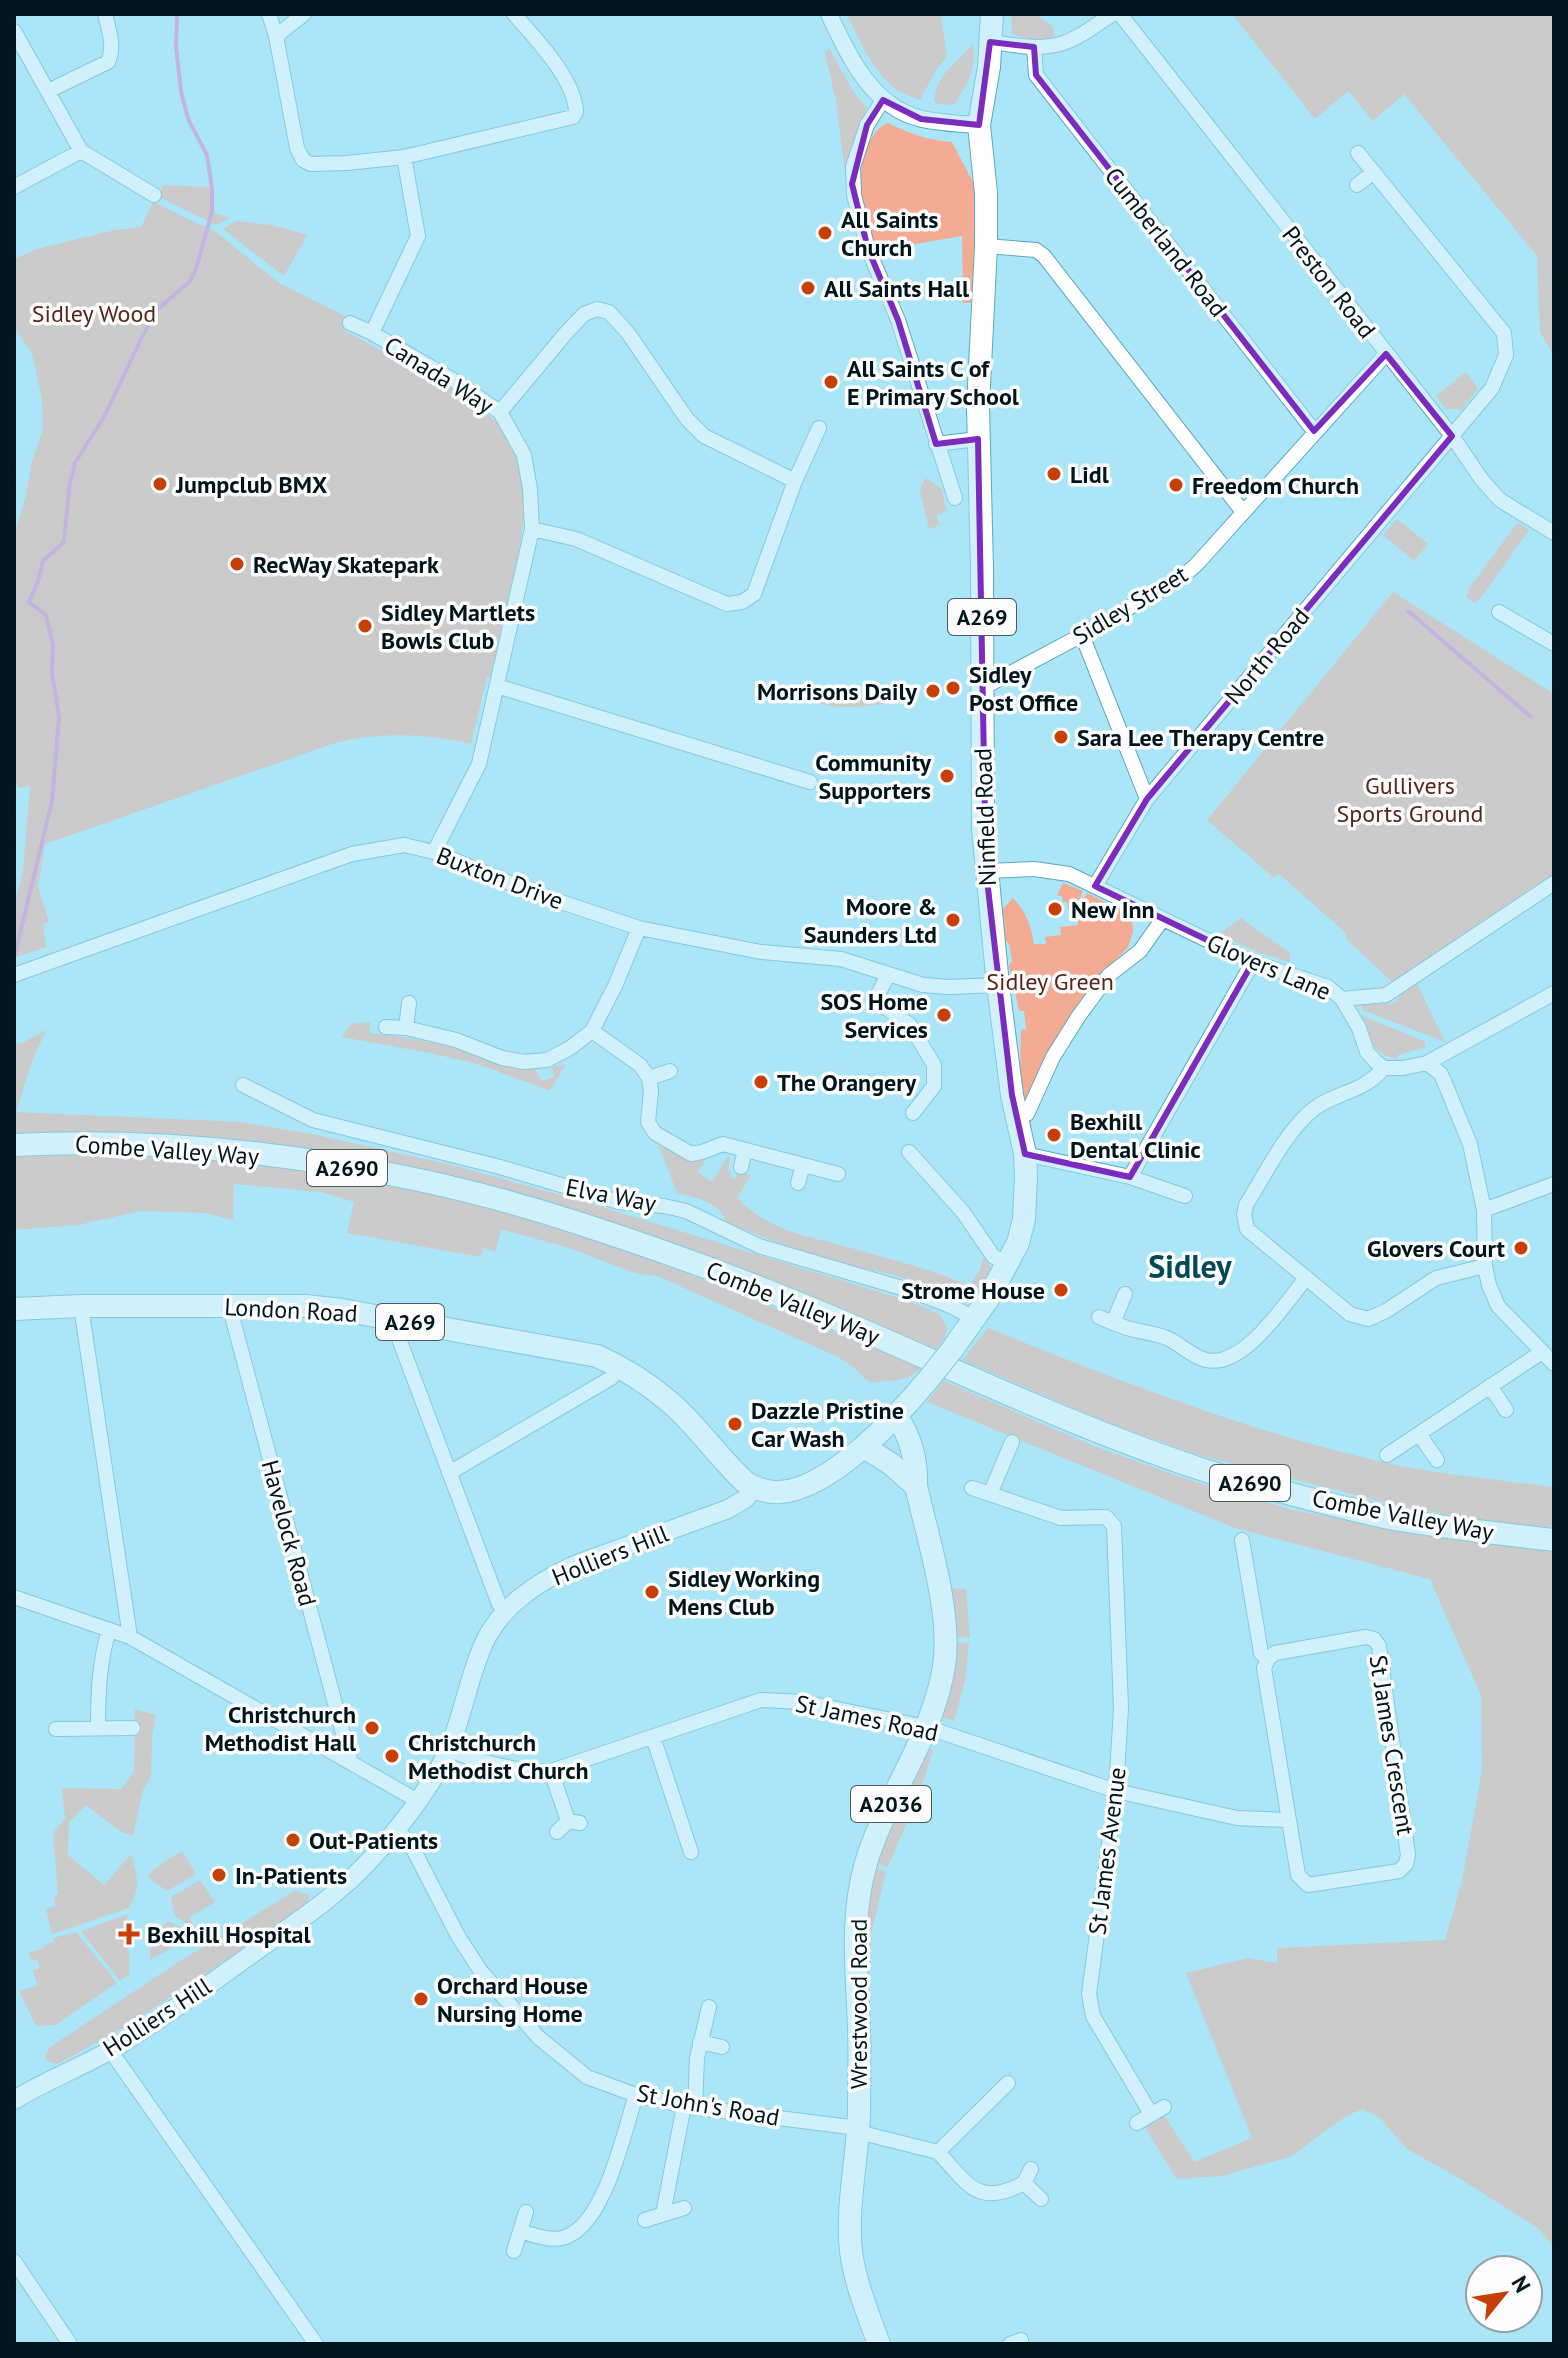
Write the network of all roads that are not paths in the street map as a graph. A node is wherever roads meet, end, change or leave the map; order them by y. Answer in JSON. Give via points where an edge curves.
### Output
{"nodes":[{"id":1,"x":105,"y":14,"type":"edge"},
{"id":2,"x":269,"y":14,"type":"edge"},
{"id":3,"x":304,"y":14,"type":"edge"},
{"id":4,"x":514,"y":14,"type":"edge"},
{"id":5,"x":829,"y":14,"type":"edge"},
{"id":6,"x":992,"y":14,"type":"edge"},
{"id":7,"x":1113,"y":14,"type":"edge"},
{"id":8,"x":1120,"y":14,"type":"edge"},
{"id":9,"x":14,"y":31,"type":"edge"},
{"id":10,"x":276,"y":36,"type":"junction"},
{"id":11,"x":990,"y":42,"type":"junction"},
{"id":12,"x":1034,"y":47,"type":"junction"},
{"id":13,"x":48,"y":91,"type":"junction"},
{"id":14,"x":883,"y":100,"type":"junction"},
{"id":15,"x":979,"y":125,"type":"junction"},
{"id":16,"x":81,"y":151,"type":"junction"},
{"id":17,"x":1358,"y":153,"type":"dead end"},
{"id":18,"x":404,"y":157,"type":"junction"},
{"id":19,"x":1374,"y":172,"type":"junction"},
{"id":20,"x":1357,"y":185,"type":"dead end"},
{"id":21,"x":14,"y":187,"type":"edge"},
{"id":22,"x":154,"y":195,"type":"dead end"},
{"id":23,"x":986,"y":246,"type":"junction"},
{"id":24,"x":350,"y":323,"type":"dead end"},
{"id":25,"x":372,"y":333,"type":"junction"},
{"id":26,"x":1386,"y":354,"type":"junction"},
{"id":27,"x":500,"y":412,"type":"junction"},
{"id":28,"x":819,"y":428,"type":"dead end"},
{"id":29,"x":1314,"y":431,"type":"junction"},
{"id":30,"x":1452,"y":436,"type":"junction"},
{"id":31,"x":978,"y":439,"type":"junction"},
{"id":32,"x":936,"y":444,"type":"junction"},
{"id":33,"x":795,"y":481,"type":"junction"},
{"id":34,"x":955,"y":498,"type":"dead end"},
{"id":35,"x":1243,"y":512,"type":"junction"},
{"id":36,"x":532,"y":529,"type":"junction"},
{"id":37,"x":1554,"y":533,"type":"edge"},
{"id":38,"x":1499,"y":612,"type":"dead end"},
{"id":39,"x":1082,"y":635,"type":"junction"},
{"id":40,"x":1554,"y":644,"type":"edge"},
{"id":41,"x":982,"y":684,"type":"junction"},
{"id":42,"x":497,"y":686,"type":"junction"},
{"id":43,"x":810,"y":782,"type":"dead end"},
{"id":44,"x":1147,"y":799,"type":"junction"},
{"id":45,"x":434,"y":852,"type":"junction"},
{"id":46,"x":986,"y":871,"type":"junction"},
{"id":47,"x":1554,"y":883,"type":"edge"},
{"id":48,"x":1095,"y":886,"type":"junction"},
{"id":49,"x":1162,"y":920,"type":"junction"},
{"id":50,"x":639,"y":928,"type":"junction"},
{"id":51,"x":1253,"y":962,"type":"junction"},
{"id":52,"x":14,"y":975,"type":"edge"},
{"id":53,"x":888,"y":975,"type":"junction"},
{"id":54,"x":998,"y":985,"type":"junction"},
{"id":55,"x":1554,"y":993,"type":"edge"},
{"id":56,"x":1342,"y":999,"type":"junction"},
{"id":57,"x":409,"y":1003,"type":"dead end"},
{"id":58,"x":386,"y":1027,"type":"dead end"},
{"id":59,"x":406,"y":1028,"type":"junction"},
{"id":60,"x":592,"y":1031,"type":"junction"},
{"id":61,"x":1427,"y":1063,"type":"junction"},
{"id":62,"x":1384,"y":1068,"type":"junction"},
{"id":63,"x":670,"y":1071,"type":"dead end"},
{"id":64,"x":649,"y":1078,"type":"junction"},
{"id":65,"x":243,"y":1085,"type":"dead end"},
{"id":66,"x":913,"y":1113,"type":"dead end"},
{"id":67,"x":1017,"y":1116,"type":"junction"},
{"id":68,"x":14,"y":1145,"type":"edge"},
{"id":69,"x":745,"y":1150,"type":"junction"},
{"id":70,"x":909,"y":1152,"type":"dead end"},
{"id":71,"x":1025,"y":1154,"type":"junction"},
{"id":72,"x":803,"y":1165,"type":"junction"},
{"id":73,"x":741,"y":1167,"type":"dead end"},
{"id":74,"x":838,"y":1174,"type":"dead end"},
{"id":75,"x":1130,"y":1177,"type":"junction"},
{"id":76,"x":798,"y":1183,"type":"dead end"},
{"id":77,"x":1554,"y":1184,"type":"edge"},
{"id":78,"x":1185,"y":1196,"type":"dead end"},
{"id":79,"x":1484,"y":1210,"type":"junction"},
{"id":80,"x":1007,"y":1265,"type":"junction"},
{"id":81,"x":1485,"y":1266,"type":"junction"},
{"id":82,"x":1306,"y":1278,"type":"junction"},
{"id":83,"x":1125,"y":1294,"type":"dead end"},
{"id":84,"x":229,"y":1305,"type":"junction"},
{"id":85,"x":81,"y":1306,"type":"junction"},
{"id":86,"x":14,"y":1309,"type":"edge"},
{"id":87,"x":1099,"y":1317,"type":"dead end"},
{"id":88,"x":396,"y":1319,"type":"junction"},
{"id":89,"x":975,"y":1319,"type":"junction"},
{"id":90,"x":1113,"y":1323,"type":"junction"},
{"id":91,"x":1542,"y":1352,"type":"junction"},
{"id":92,"x":1554,"y":1364,"type":"edge"},
{"id":93,"x":620,"y":1366,"type":"junction"},
{"id":94,"x":1490,"y":1386,"type":"junction"},
{"id":95,"x":1506,"y":1410,"type":"dead end"},
{"id":96,"x":896,"y":1416,"type":"junction"},
{"id":97,"x":1419,"y":1434,"type":"junction"},
{"id":98,"x":1012,"y":1442,"type":"dead end"},
{"id":99,"x":864,"y":1447,"type":"junction"},
{"id":100,"x":1387,"y":1455,"type":"dead end"},
{"id":101,"x":1437,"y":1460,"type":"dead end"},
{"id":102,"x":449,"y":1473,"type":"junction"},
{"id":103,"x":916,"y":1486,"type":"junction"},
{"id":104,"x":754,"y":1488,"type":"junction"},
{"id":105,"x":972,"y":1488,"type":"dead end"},
{"id":106,"x":990,"y":1494,"type":"junction"},
{"id":107,"x":1554,"y":1540,"type":"edge"},
{"id":108,"x":1238,"y":1550,"type":"dead end"},
{"id":109,"x":14,"y":1597,"type":"edge"},
{"id":110,"x":506,"y":1611,"type":"junction"},
{"id":111,"x":109,"y":1630,"type":"junction"},
{"id":112,"x":130,"y":1637,"type":"junction"},
{"id":113,"x":1268,"y":1659,"type":"junction"},
{"id":114,"x":926,"y":1727,"type":"junction"},
{"id":115,"x":98,"y":1728,"type":"junction"},
{"id":116,"x":133,"y":1728,"type":"dead end"},
{"id":117,"x":56,"y":1729,"type":"dead end"},
{"id":118,"x":653,"y":1737,"type":"junction"},
{"id":119,"x":448,"y":1750,"type":"junction"},
{"id":120,"x":350,"y":1760,"type":"junction"},
{"id":121,"x":551,"y":1771,"type":"junction"},
{"id":122,"x":1116,"y":1791,"type":"junction"},
{"id":123,"x":418,"y":1801,"type":"junction"},
{"id":124,"x":1288,"y":1820,"type":"junction"},
{"id":125,"x":568,"y":1825,"type":"dead end"},
{"id":126,"x":396,"y":1830,"type":"junction"},
{"id":127,"x":691,"y":1852,"type":"dead end"},
{"id":128,"x":709,"y":2007,"type":"dead end"},
{"id":129,"x":700,"y":2042,"type":"junction"},
{"id":130,"x":722,"y":2047,"type":"dead end"},
{"id":131,"x":110,"y":2050,"type":"junction"},
{"id":132,"x":1008,"y":2083,"type":"dead end"},
{"id":133,"x":636,"y":2095,"type":"junction"},
{"id":134,"x":14,"y":2100,"type":"edge"},
{"id":135,"x":689,"y":2107,"type":"junction"},
{"id":136,"x":1137,"y":2123,"type":"dead end"},
{"id":137,"x":858,"y":2130,"type":"junction"},
{"id":138,"x":938,"y":2152,"type":"junction"},
{"id":139,"x":1031,"y":2169,"type":"dead end"},
{"id":140,"x":1024,"y":2183,"type":"junction"},
{"id":141,"x":1041,"y":2199,"type":"dead end"},
{"id":142,"x":684,"y":2208,"type":"dead end"},
{"id":143,"x":526,"y":2212,"type":"dead end"},
{"id":144,"x":663,"y":2214,"type":"junction"},
{"id":145,"x":645,"y":2220,"type":"dead end"},
{"id":146,"x":520,"y":2231,"type":"junction"},
{"id":147,"x":514,"y":2251,"type":"dead end"},
{"id":148,"x":14,"y":2261,"type":"edge"},
{"id":149,"x":70,"y":2344,"type":"edge"},
{"id":150,"x":316,"y":2344,"type":"edge"},
{"id":151,"x":879,"y":2344,"type":"edge"}],
"edges":[{"from":1,"to":13,"type":"street","via":[[112,43],[108,62]]},
{"from":2,"to":10,"type":"street"},
{"from":3,"to":10,"type":"street"},
{"from":4,"to":18,"type":"street","via":[[574,96],[573,117]]},
{"from":5,"to":14,"type":"street","via":[[865,79]]},
{"from":6,"to":11,"type":"main road","name":"Ninfield Road","number":"A269"},
{"from":7,"to":12,"type":"street","via":[[1074,38]]},
{"from":8,"to":26,"type":"street","name":"Preston Road"},
{"from":9,"to":13,"type":"street"},
{"from":10,"to":18,"type":"street","via":[[303,160],[347,163]]},
{"from":11,"to":12,"type":"street"},
{"from":11,"to":15,"type":"main road","name":"Ninfield Road","number":"A269"},
{"from":12,"to":29,"type":"street","name":"Cumberland Road","via":[[1036,75]]},
{"from":13,"to":16,"type":"street"},
{"from":14,"to":15,"type":"street","via":[[921,119]]},
{"from":14,"to":32,"type":"street","via":[[867,125],[853,167],[854,195]]},
{"from":15,"to":23,"type":"main road","name":"Ninfield Road","number":"A269"},
{"from":16,"to":21,"type":"street"},
{"from":16,"to":22,"type":"street"},
{"from":17,"to":19,"type":"street","name":"North Road"},
{"from":18,"to":25,"type":"street","via":[[418,236]]},
{"from":19,"to":20,"type":"street"},
{"from":19,"to":30,"type":"street","name":"North Road","via":[[1504,333],[1506,355],[1492,388]]},
{"from":23,"to":31,"type":"main road","name":"Ninfield Road","number":"A269"},
{"from":23,"to":35,"type":"street","via":[[1036,250],[1044,256]]},
{"from":24,"to":25,"type":"street","name":"Canada Way"},
{"from":25,"to":27,"type":"street","name":"Canada Way"},
{"from":26,"to":29,"type":"street","name":"Sidley Street"},
{"from":26,"to":30,"type":"street","name":"Preston Road"},
{"from":27,"to":33,"type":"street","via":[[566,333],[584,314],[597,309],[609,312],[628,333],[704,436]]},
{"from":27,"to":36,"type":"street","name":"Canada Way","via":[[524,455]]},
{"from":28,"to":33,"type":"street"},
{"from":29,"to":35,"type":"street","name":"Sidley Street"},
{"from":30,"to":37,"type":"street","name":"Preston Road","via":[[1500,500]]},
{"from":30,"to":44,"type":"street","name":"North Road"},
{"from":31,"to":32,"type":"street"},
{"from":31,"to":41,"type":"main road","name":"Ninfield Road","number":"A269"},
{"from":32,"to":34,"type":"street"},
{"from":33,"to":36,"type":"street","via":[[754,594],[742,602],[727,604],[576,539]]},
{"from":35,"to":39,"type":"street","name":"Sidley Street","via":[[1189,571]]},
{"from":36,"to":42,"type":"street","name":"Canada Way"},
{"from":38,"to":40,"type":"street","via":[[1513,626]]},
{"from":39,"to":41,"type":"street","name":"Sidley Street"},
{"from":39,"to":44,"type":"street"},
{"from":41,"to":46,"type":"main road","name":"Ninfield Road","number":"A269"},
{"from":42,"to":43,"type":"street"},
{"from":42,"to":45,"type":"street","name":"Canada Way","via":[[479,764]]},
{"from":44,"to":48,"type":"street","name":"North Road"},
{"from":45,"to":50,"type":"street","name":"Buxton Drive"},
{"from":45,"to":52,"type":"street","name":"Buxton Drive","via":[[404,845],[352,854]]},
{"from":46,"to":48,"type":"street","name":"Glovers Lane","via":[[1046,870]]},
{"from":46,"to":54,"type":"main road","name":"Ninfield Road","number":"A269"},
{"from":47,"to":56,"type":"street","via":[[1386,995]]},
{"from":48,"to":49,"type":"street","name":"Glovers Lane"},
{"from":49,"to":51,"type":"street","name":"Glovers Lane"},
{"from":49,"to":67,"type":"street","via":[[1140,951],[1109,975],[1053,1057],[1027,1114]]},
{"from":50,"to":53,"type":"street","name":"Buxton Drive","via":[[761,952],[841,959]]},
{"from":50,"to":60,"type":"street"},
{"from":51,"to":56,"type":"street","name":"Glovers Lane","via":[[1328,987]]},
{"from":51,"to":75,"type":"street"},
{"from":53,"to":54,"type":"street","name":"Buxton Drive","via":[[923,985]]},
{"from":53,"to":66,"type":"street","via":[[875,1000],[910,1025],[934,1065],[934,1086]]},
{"from":54,"to":67,"type":"main road","name":"Ninfield Road","number":"A269"},
{"from":55,"to":61,"type":"street"},
{"from":56,"to":62,"type":"street","name":"Glovers Lane","via":[[1367,1052]]},
{"from":57,"to":59,"type":"street"},
{"from":58,"to":59,"type":"street"},
{"from":59,"to":60,"type":"street","via":[[524,1062],[547,1060]]},
{"from":60,"to":64,"type":"street","via":[[640,1065]]},
{"from":61,"to":62,"type":"street"},
{"from":61,"to":79,"type":"street","via":[[1441,1074],[1470,1144]]},
{"from":62,"to":82,"type":"street","via":[[1360,1088],[1308,1114],[1246,1205],[1247,1229]]},
{"from":63,"to":64,"type":"street"},
{"from":64,"to":69,"type":"street","via":[[648,1122],[655,1133],[691,1154],[723,1144]]},
{"from":65,"to":89,"type":"street","name":"Elva Way","via":[[313,1120],[619,1202],[686,1211],[759,1246],[912,1291]]},
{"from":67,"to":71,"type":"main road","name":"Ninfield Road","number":"A269"},
{"from":68,"to":107,"type":"main road","name":"Combe Valley Way","number":"A2690","via":[[194,1148],[301,1160],[497,1199],[643,1245],[795,1302],[1194,1467],[1391,1518]]},
{"from":69,"to":72,"type":"street"},
{"from":69,"to":73,"type":"street"},
{"from":70,"to":80,"type":"street","via":[[963,1212],[993,1256]]},
{"from":71,"to":75,"type":"street"},
{"from":71,"to":80,"type":"main road","name":"Ninfield Road","number":"A269","via":[[1024,1219]]},
{"from":72,"to":74,"type":"street"},
{"from":72,"to":76,"type":"street"},
{"from":75,"to":78,"type":"street"},
{"from":77,"to":79,"type":"street"},
{"from":79,"to":81,"type":"street"},
{"from":80,"to":89,"type":"main road","name":"Ninfield Road","number":"A269"},
{"from":81,"to":82,"type":"street","via":[[1436,1278],[1368,1319],[1350,1314]]},
{"from":81,"to":91,"type":"street","via":[[1498,1306]]},
{"from":82,"to":90,"type":"street","via":[[1239,1355],[1216,1362],[1167,1338]]},
{"from":83,"to":90,"type":"street"},
{"from":84,"to":85,"type":"main road","name":"London Road","number":"A269"},
{"from":84,"to":88,"type":"main road","name":"London Road","number":"A269","via":[[318,1307]]},
{"from":84,"to":120,"type":"street","name":"Havelock Road"},
{"from":85,"to":86,"type":"main road","name":"London Road","number":"A269"},
{"from":85,"to":112,"type":"street"},
{"from":87,"to":90,"type":"street"},
{"from":88,"to":93,"type":"main road","name":"London Road","number":"A269","via":[[597,1356]]},
{"from":88,"to":102,"type":"street"},
{"from":89,"to":96,"type":"main road","number":"A269","bridge":true},
{"from":91,"to":92,"type":"street"},
{"from":91,"to":94,"type":"street"},
{"from":93,"to":102,"type":"street","via":[[611,1378]]},
{"from":93,"to":104,"type":"main road","name":"London Road","number":"A269","via":[[673,1405]]},
{"from":94,"to":95,"type":"street"},
{"from":94,"to":97,"type":"street"},
{"from":96,"to":99,"type":"main road","number":"A269"},
{"from":96,"to":103,"type":"main road","name":"Wrestwood Road","number":"A2036","via":[[909,1437]]},
{"from":97,"to":100,"type":"street"},
{"from":97,"to":101,"type":"street"},
{"from":98,"to":106,"type":"street"},
{"from":99,"to":103,"type":"main road"},
{"from":99,"to":104,"type":"main road","number":"A269","via":[[801,1486],[771,1493]]},
{"from":102,"to":110,"type":"street"},
{"from":103,"to":114,"type":"main road","name":"Wrestwood Road","number":"A2036","via":[[946,1645]]},
{"from":104,"to":110,"type":"main road","name":"Holliers Hill","via":[[728,1509],[562,1570]]},
{"from":105,"to":106,"type":"street","name":"St James Avenue"},
{"from":106,"to":122,"type":"street","name":"St James Avenue","via":[[1061,1518],[1106,1517],[1114,1526],[1121,1708]]},
{"from":108,"to":113,"type":"street","via":[[1261,1653]]},
{"from":109,"to":111,"type":"street"},
{"from":110,"to":119,"type":"main road","name":"Holliers Hill","via":[[487,1639]]},
{"from":111,"to":112,"type":"street"},
{"from":111,"to":115,"type":"street","via":[[99,1674]]},
{"from":112,"to":120,"type":"street"},
{"from":113,"to":124,"type":"street","name":"St James Crescent","via":[[1264,1668]]},
{"from":113,"to":124,"type":"street","name":"St James Crescent","via":[[1275,1653],[1366,1637],[1379,1646],[1406,1864],[1399,1871],[1308,1885],[1298,1875]]},
{"from":114,"to":118,"type":"street","name":"St James Road","via":[[803,1702],[761,1700]]},
{"from":114,"to":122,"type":"street","name":"St James Road"},
{"from":114,"to":137,"type":"main road","name":"Wrestwood Road","number":"A2036","via":[[866,1862],[858,1900]]},
{"from":115,"to":116,"type":"street"},
{"from":115,"to":117,"type":"street"},
{"from":118,"to":121,"type":"street","name":"St James Road"},
{"from":118,"to":127,"type":"street"},
{"from":119,"to":121,"type":"street","name":"St James Road","via":[[483,1762]]},
{"from":119,"to":123,"type":"main road","name":"Holliers Hill"},
{"from":120,"to":123,"type":"street"},
{"from":121,"to":125,"type":"street"},
{"from":122,"to":124,"type":"street","name":"St James Road","via":[[1237,1818]]},
{"from":122,"to":136,"type":"street","name":"St James Avenue","via":[[1089,1994],[1093,2016],[1157,2110]]},
{"from":123,"to":126,"type":"main road","name":"Holliers Hill"},
{"from":126,"to":131,"type":"main road","name":"Holliers Hill","via":[[331,1897]]},
{"from":126,"to":133,"type":"street","name":"St John's Road","via":[[410,1843],[480,1970],[538,2037],[587,2077]]},
{"from":128,"to":129,"type":"street"},
{"from":129,"to":130,"type":"street"},
{"from":129,"to":135,"type":"street"},
{"from":131,"to":134,"type":"main road","name":"Holliers Hill"},
{"from":131,"to":150,"type":"street"},
{"from":132,"to":138,"type":"street"},
{"from":133,"to":135,"type":"street","name":"St John's Road"},
{"from":133,"to":146,"type":"street","via":[[591,2219],[561,2239]]},
{"from":135,"to":137,"type":"street","name":"St John's Road"},
{"from":135,"to":144,"type":"street"},
{"from":137,"to":138,"type":"street","name":"St John's Road"},
{"from":137,"to":151,"type":"main road","name":"Wrestwood Road","number":"A2036","via":[[851,2252]]},
{"from":138,"to":140,"type":"street","via":[[986,2195]]},
{"from":139,"to":140,"type":"street"},
{"from":140,"to":141,"type":"street"},
{"from":142,"to":144,"type":"street"},
{"from":143,"to":146,"type":"street"},
{"from":144,"to":145,"type":"street"},
{"from":146,"to":147,"type":"street"},
{"from":148,"to":149,"type":"street"}]}
